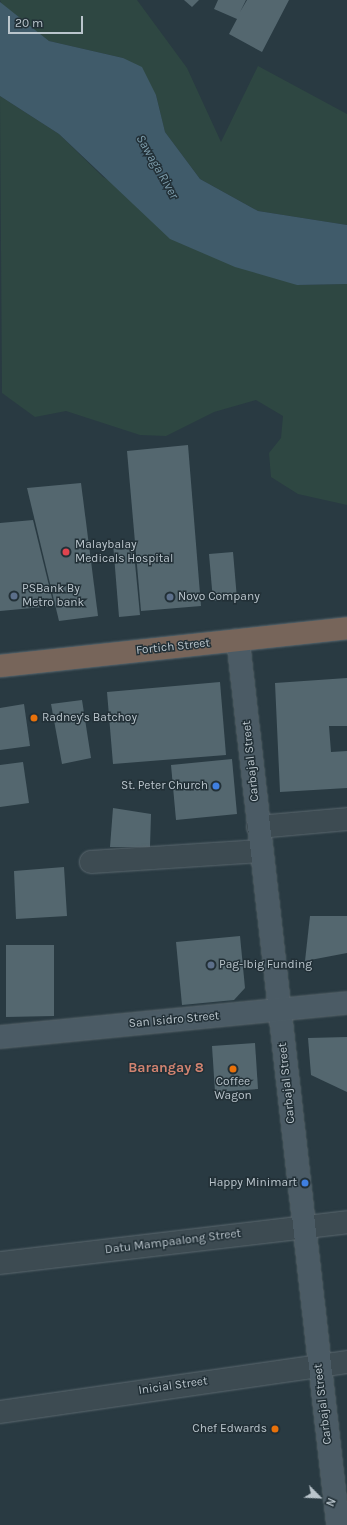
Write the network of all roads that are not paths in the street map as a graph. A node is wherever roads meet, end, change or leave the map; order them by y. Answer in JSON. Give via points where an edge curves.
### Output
{"nodes":[{"id":1,"x":347,"y":628,"type":"edge"},
{"id":2,"x":238,"y":640,"type":"junction"},
{"id":3,"x":0,"y":666,"type":"edge"},
{"id":4,"x":347,"y":819,"type":"edge"},
{"id":5,"x":258,"y":828,"type":"junction"},
{"id":6,"x":261,"y":851,"type":"junction"},
{"id":7,"x":91,"y":862,"type":"dead end"},
{"id":8,"x":347,"y":1003,"type":"edge"},
{"id":9,"x":279,"y":1010,"type":"junction"},
{"id":10,"x":0,"y":1037,"type":"edge"},
{"id":11,"x":347,"y":1222,"type":"edge"},
{"id":12,"x":303,"y":1227,"type":"junction"},
{"id":13,"x":0,"y":1263,"type":"edge"},
{"id":14,"x":347,"y":1362,"type":"edge"},
{"id":15,"x":318,"y":1365,"type":"junction"},
{"id":16,"x":0,"y":1412,"type":"edge"},
{"id":17,"x":338,"y":1525,"type":"edge"}],
"edges":[{"from":1,"to":2,"type":"highway","name":"Fortich Street"},
{"from":2,"to":3,"type":"highway","name":"Fortich Street"},
{"from":2,"to":5,"type":"street","name":"Carbajal Street"},
{"from":4,"to":5,"type":"street"},
{"from":5,"to":6,"type":"street","name":"Carbajal Street"},
{"from":6,"to":7,"type":"street"},
{"from":6,"to":9,"type":"street","name":"Carbajal Street"},
{"from":8,"to":9,"type":"street","name":"San Isidro Street"},
{"from":9,"to":10,"type":"street","name":"San Isidro Street"},
{"from":9,"to":12,"type":"street","name":"Carbajal Street"},
{"from":11,"to":12,"type":"street","name":"Datu Mampaalong Street"},
{"from":12,"to":13,"type":"street","name":"Datu Mampaalong Street"},
{"from":12,"to":15,"type":"street","name":"Carbajal Street"},
{"from":14,"to":15,"type":"street","name":"Inicial Street"},
{"from":15,"to":16,"type":"street","name":"Inicial Street"},
{"from":15,"to":17,"type":"street","name":"Carbajal Street"}]}
